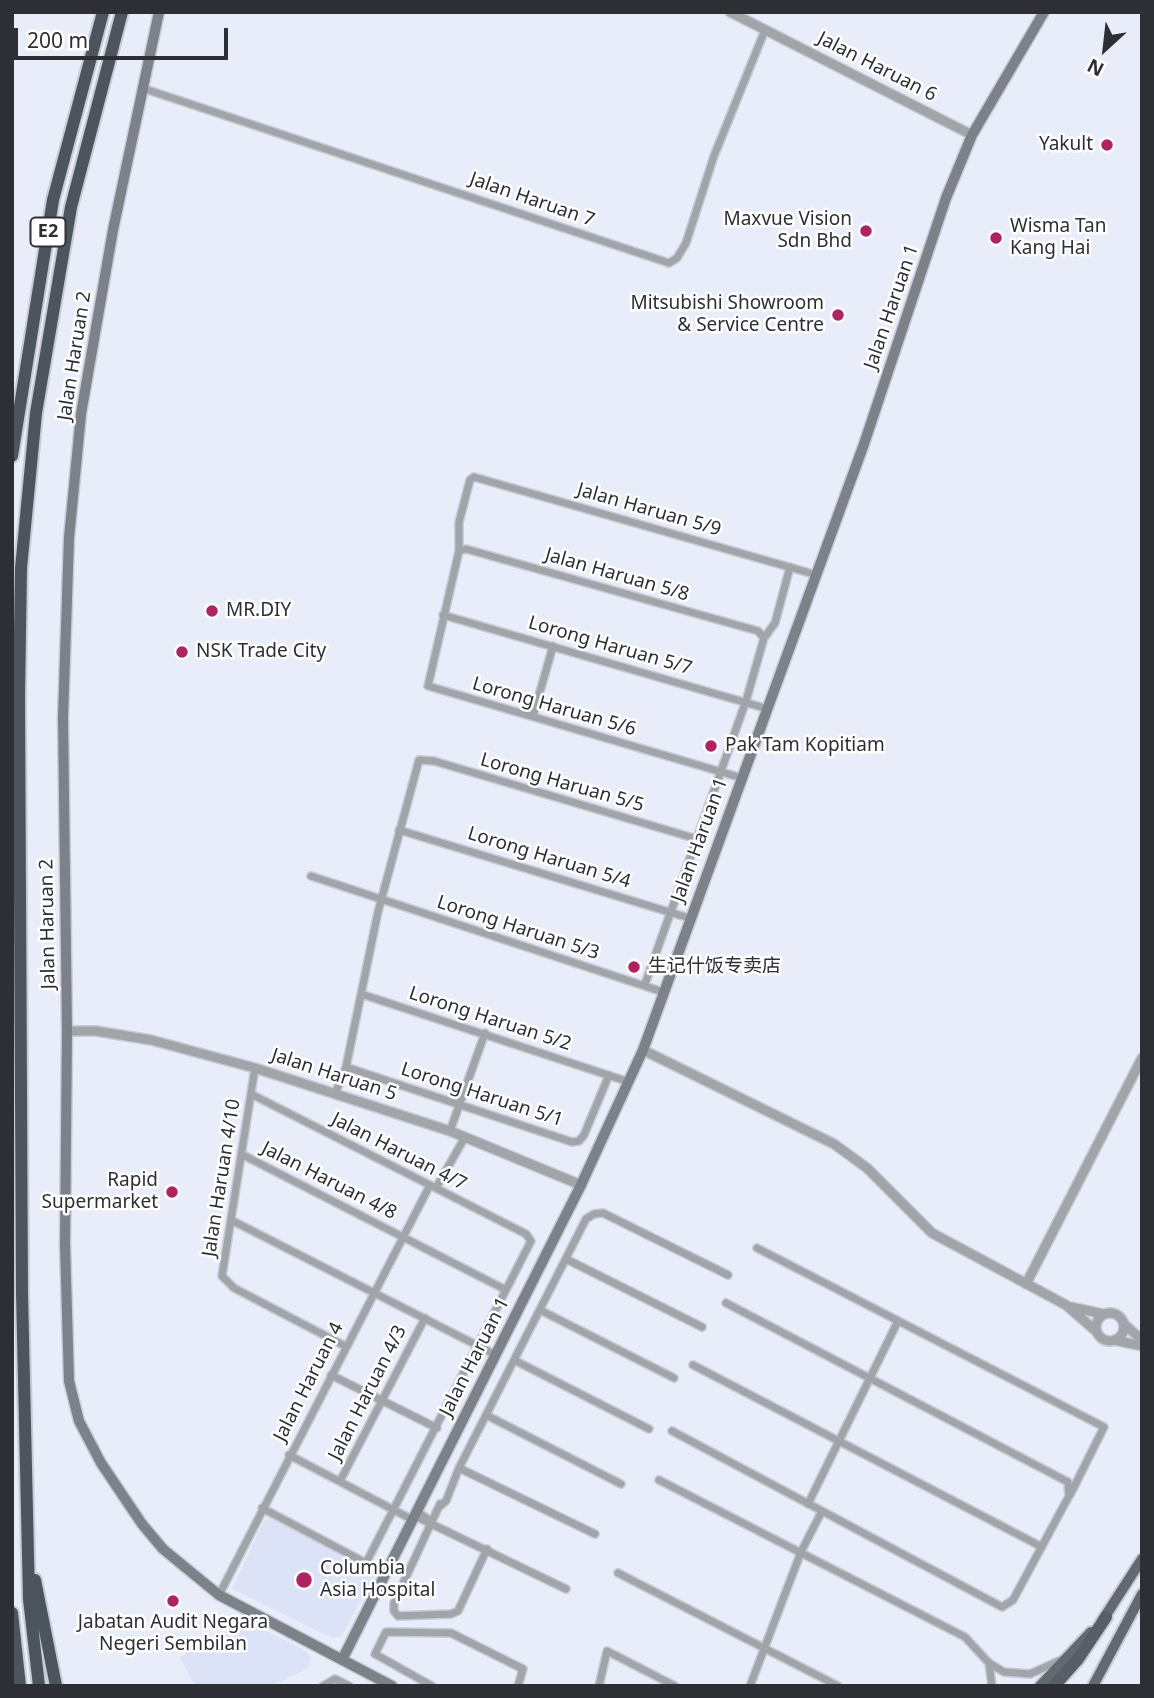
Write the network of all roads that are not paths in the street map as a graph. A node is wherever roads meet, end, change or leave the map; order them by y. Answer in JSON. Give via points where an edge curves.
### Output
{"nodes":[{"id":1,"x":103,"y":12,"type":"edge"},
{"id":2,"x":122,"y":12,"type":"edge"},
{"id":3,"x":159,"y":12,"type":"edge"},
{"id":4,"x":730,"y":12,"type":"edge"},
{"id":5,"x":1044,"y":12,"type":"edge"},
{"id":6,"x":765,"y":30,"type":"junction"},
{"id":7,"x":142,"y":88,"type":"junction"},
{"id":8,"x":972,"y":135,"type":"junction"},
{"id":9,"x":12,"y":456,"type":"edge"},
{"id":10,"x":459,"y":551,"type":"junction"},
{"id":11,"x":790,"y":567,"type":"junction"},
{"id":12,"x":817,"y":575,"type":"junction"},
{"id":13,"x":443,"y":615,"type":"junction"},
{"id":14,"x":764,"y":638,"type":"junction"},
{"id":15,"x":553,"y":646,"type":"junction"},
{"id":16,"x":746,"y":701,"type":"junction"},
{"id":17,"x":768,"y":709,"type":"junction"},
{"id":18,"x":533,"y":716,"type":"junction"},
{"id":19,"x":722,"y":770,"type":"junction"},
{"id":20,"x":742,"y":778,"type":"junction"},
{"id":21,"x":400,"y":830,"type":"junction"},
{"id":22,"x":697,"y":839,"type":"junction"},
{"id":23,"x":311,"y":876,"type":"dead end"},
{"id":24,"x":381,"y":902,"type":"junction"},
{"id":25,"x":671,"y":911,"type":"junction"},
{"id":26,"x":690,"y":918,"type":"junction"},
{"id":27,"x":646,"y":984,"type":"junction"},
{"id":28,"x":663,"y":992,"type":"junction"},
{"id":29,"x":361,"y":994,"type":"junction"},
{"id":30,"x":67,"y":1031,"type":"junction"},
{"id":31,"x":485,"y":1033,"type":"junction"},
{"id":32,"x":643,"y":1050,"type":"junction"},
{"id":33,"x":1142,"y":1058,"type":"edge"},
{"id":34,"x":346,"y":1067,"type":"junction"},
{"id":35,"x":255,"y":1068,"type":"junction"},
{"id":36,"x":609,"y":1075,"type":"junction"},
{"id":37,"x":629,"y":1082,"type":"junction"},
{"id":38,"x":251,"y":1094,"type":"junction"},
{"id":39,"x":335,"y":1094,"type":"junction"},
{"id":40,"x":461,"y":1105,"type":"junction"},
{"id":41,"x":450,"y":1131,"type":"junction"},
{"id":42,"x":465,"y":1137,"type":"junction"},
{"id":43,"x":243,"y":1155,"type":"junction"},
{"id":44,"x":581,"y":1185,"type":"junction"},
{"id":45,"x":433,"y":1186,"type":"junction"},
{"id":46,"x":233,"y":1221,"type":"junction"},
{"id":47,"x":402,"y":1236,"type":"junction"},
{"id":48,"x":757,"y":1248,"type":"dead end"},
{"id":49,"x":566,"y":1259,"type":"junction"},
{"id":50,"x":728,"y":1275,"type":"dead end"},
{"id":51,"x":1026,"y":1284,"type":"junction"},
{"id":52,"x":506,"y":1290,"type":"junction"},
{"id":53,"x":373,"y":1292,"type":"junction"},
{"id":54,"x":726,"y":1303,"type":"dead end"},
{"id":55,"x":1066,"y":1306,"type":"junction"},
{"id":56,"x":540,"y":1310,"type":"junction"},
{"id":57,"x":1103,"y":1314,"type":"junction"},
{"id":58,"x":425,"y":1318,"type":"junction"},
{"id":59,"x":898,"y":1321,"type":"junction"},
{"id":60,"x":1124,"y":1324,"type":"junction"},
{"id":61,"x":702,"y":1327,"type":"dead end"},
{"id":62,"x":1097,"y":1332,"type":"junction"},
{"id":63,"x":1114,"y":1340,"type":"junction"},
{"id":64,"x":1142,"y":1340,"type":"edge"},
{"id":65,"x":345,"y":1346,"type":"junction"},
{"id":66,"x":478,"y":1346,"type":"junction"},
{"id":67,"x":1142,"y":1346,"type":"edge"},
{"id":68,"x":496,"y":1355,"type":"junction"},
{"id":69,"x":514,"y":1360,"type":"junction"},
{"id":70,"x":693,"y":1365,"type":"dead end"},
{"id":71,"x":331,"y":1375,"type":"junction"},
{"id":72,"x":674,"y":1378,"type":"dead end"},
{"id":73,"x":870,"y":1378,"type":"junction"},
{"id":74,"x":383,"y":1400,"type":"junction"},
{"id":75,"x":486,"y":1415,"type":"junction"},
{"id":76,"x":437,"y":1428,"type":"junction"},
{"id":77,"x":649,"y":1429,"type":"dead end"},
{"id":78,"x":672,"y":1431,"type":"dead end"},
{"id":79,"x":839,"y":1441,"type":"junction"},
{"id":80,"x":289,"y":1455,"type":"junction"},
{"id":81,"x":460,"y":1468,"type":"junction"},
{"id":82,"x":659,"y":1480,"type":"dead end"},
{"id":83,"x":340,"y":1481,"type":"junction"},
{"id":84,"x":621,"y":1484,"type":"dead end"},
{"id":85,"x":1069,"y":1496,"type":"junction"},
{"id":86,"x":424,"y":1498,"type":"junction"},
{"id":87,"x":808,"y":1504,"type":"junction"},
{"id":88,"x":440,"y":1506,"type":"junction"},
{"id":89,"x":262,"y":1508,"type":"junction"},
{"id":90,"x":394,"y":1510,"type":"junction"},
{"id":91,"x":822,"y":1511,"type":"junction"},
{"id":92,"x":415,"y":1515,"type":"junction"},
{"id":93,"x":432,"y":1522,"type":"junction"},
{"id":94,"x":595,"y":1534,"type":"dead end"},
{"id":95,"x":28,"y":1545,"type":"junction"},
{"id":96,"x":1042,"y":1547,"type":"junction"},
{"id":97,"x":487,"y":1549,"type":"junction"},
{"id":98,"x":801,"y":1552,"type":"junction"},
{"id":99,"x":1142,"y":1559,"type":"edge"},
{"id":100,"x":618,"y":1573,"type":"dead end"},
{"id":101,"x":566,"y":1589,"type":"dead end"},
{"id":102,"x":1142,"y":1594,"type":"edge"},
{"id":103,"x":219,"y":1595,"type":"junction"},
{"id":104,"x":12,"y":1613,"type":"edge"},
{"id":105,"x":1106,"y":1617,"type":"junction"},
{"id":106,"x":764,"y":1648,"type":"junction"},
{"id":107,"x":1071,"y":1653,"type":"junction"},
{"id":108,"x":342,"y":1660,"type":"junction"},
{"id":109,"x":989,"y":1663,"type":"junction"},
{"id":110,"x":20,"y":1686,"type":"edge"},
{"id":111,"x":39,"y":1686,"type":"edge"},
{"id":112,"x":56,"y":1686,"type":"edge"},
{"id":113,"x":323,"y":1686,"type":"edge"},
{"id":114,"x":349,"y":1686,"type":"edge"},
{"id":115,"x":392,"y":1686,"type":"edge"},
{"id":116,"x":432,"y":1686,"type":"edge"},
{"id":117,"x":518,"y":1686,"type":"edge"},
{"id":118,"x":599,"y":1686,"type":"edge"},
{"id":119,"x":675,"y":1686,"type":"edge"},
{"id":120,"x":750,"y":1686,"type":"edge"},
{"id":121,"x":838,"y":1686,"type":"edge"},
{"id":122,"x":992,"y":1686,"type":"edge"},
{"id":123,"x":1040,"y":1686,"type":"edge"},
{"id":124,"x":1054,"y":1686,"type":"edge"},
{"id":125,"x":1093,"y":1686,"type":"edge"}],
"edges":[{"from":1,"to":9,"type":"highway","number":"E2","via":[[53,200]]},
{"from":2,"to":95,"type":"highway","number":"E2","via":[[71,208],[36,413],[21,568],[22,1293]]},
{"from":3,"to":7,"type":"main road","name":"Jalan Haruan 2"},
{"from":4,"to":6,"type":"street","name":"Jalan Haruan 6"},
{"from":5,"to":8,"type":"main road","name":"Jalan Haruan 1"},
{"from":6,"to":7,"type":"street","name":"Jalan Haruan 7","via":[[714,156],[686,243],[669,263]]},
{"from":6,"to":8,"type":"street","name":"Jalan Haruan 6"},
{"from":7,"to":30,"type":"main road","name":"Jalan Haruan 2","via":[[81,414],[69,538],[63,717]]},
{"from":8,"to":12,"type":"main road","name":"Jalan Haruan 1","via":[[946,198]]},
{"from":10,"to":11,"type":"street","name":"Jalan Haruan 5/9","via":[[459,522],[472,478]]},
{"from":10,"to":13,"type":"street"},
{"from":10,"to":14,"type":"street","name":"Jalan Haruan 5/8","via":[[466,549],[758,631]]},
{"from":11,"to":12,"type":"street","name":"Jalan Haruan 5/9"},
{"from":11,"to":14,"type":"street","via":[[775,623]]},
{"from":12,"to":17,"type":"main road","name":"Jalan Haruan 1"},
{"from":13,"to":15,"type":"street","name":"Lorong Haruan 5/7"},
{"from":13,"to":18,"type":"street","name":"Lorong Haruan 5/6","via":[[428,686]]},
{"from":14,"to":16,"type":"street"},
{"from":15,"to":16,"type":"street","name":"Lorong Haruan 5/7"},
{"from":15,"to":18,"type":"street"},
{"from":16,"to":17,"type":"street","name":"Lorong Haruan 5/7"},
{"from":16,"to":19,"type":"street"},
{"from":17,"to":20,"type":"main road","name":"Jalan Haruan 1"},
{"from":18,"to":19,"type":"street","name":"Lorong Haruan 5/6"},
{"from":19,"to":20,"type":"street","name":"Lorong Haruan 5/6"},
{"from":19,"to":22,"type":"street"},
{"from":20,"to":26,"type":"main road","name":"Jalan Haruan 1"},
{"from":21,"to":22,"type":"street","name":"Lorong Haruan 5/5","via":[[419,760]]},
{"from":21,"to":24,"type":"street"},
{"from":21,"to":25,"type":"street","name":"Lorong Haruan 5/4"},
{"from":22,"to":25,"type":"street"},
{"from":23,"to":24,"type":"street","name":"Lorong Haruan 5/3"},
{"from":24,"to":27,"type":"street","name":"Lorong Haruan 5/3"},
{"from":24,"to":29,"type":"street"},
{"from":25,"to":26,"type":"street","name":"Lorong Haruan 5/4"},
{"from":25,"to":27,"type":"street"},
{"from":26,"to":28,"type":"main road","name":"Jalan Haruan 1"},
{"from":27,"to":28,"type":"street","name":"Lorong Haruan 5/3"},
{"from":28,"to":32,"type":"main road","name":"Jalan Haruan 1"},
{"from":29,"to":31,"type":"street","name":"Lorong Haruan 5/2"},
{"from":29,"to":34,"type":"street"},
{"from":30,"to":35,"type":"street","name":"Jalan Haruan 5","via":[[150,1040]]},
{"from":30,"to":103,"type":"main road","name":"Jalan Haruan 2","via":[[65,1255],[69,1381],[79,1421],[142,1524],[180,1565]]},
{"from":31,"to":36,"type":"street","name":"Lorong Haruan 5/2"},
{"from":31,"to":40,"type":"street"},
{"from":32,"to":37,"type":"main road","name":"Jalan Haruan 1"},
{"from":32,"to":51,"type":"street","via":[[834,1144],[866,1168],[932,1233]]},
{"from":33,"to":51,"type":"street"},
{"from":34,"to":39,"type":"street"},
{"from":34,"to":40,"type":"street","name":"Lorong Haruan 5/1"},
{"from":35,"to":38,"type":"street","name":"Jalan Haruan 4/10"},
{"from":35,"to":39,"type":"street","name":"Jalan Haruan 5"},
{"from":36,"to":37,"type":"street","name":"Lorong Haruan 5/2"},
{"from":36,"to":40,"type":"street","name":"Lorong Haruan 5/1","via":[[579,1141]]},
{"from":37,"to":44,"type":"main road","name":"Jalan Haruan 1"},
{"from":38,"to":43,"type":"street","name":"Jalan Haruan 4/10"},
{"from":38,"to":45,"type":"street","name":"Jalan Haruan 4/7"},
{"from":39,"to":41,"type":"street","name":"Jalan Haruan 5"},
{"from":40,"to":41,"type":"street"},
{"from":41,"to":42,"type":"street","name":"Jalan Haruan 5"},
{"from":42,"to":44,"type":"street","name":"Jalan Haruan 5"},
{"from":42,"to":45,"type":"street","name":"Jalan Haruan 4"},
{"from":43,"to":46,"type":"street","name":"Jalan Haruan 4/10"},
{"from":43,"to":47,"type":"street","name":"Jalan Haruan 4/8"},
{"from":44,"to":68,"type":"main road","name":"Jalan Haruan 1"},
{"from":45,"to":47,"type":"street","name":"Jalan Haruan 4"},
{"from":45,"to":52,"type":"street","name":"Jalan Haruan 4/7","via":[[526,1234],[531,1241]]},
{"from":46,"to":53,"type":"street"},
{"from":46,"to":65,"type":"street","name":"Jalan Haruan 4/10","via":[[224,1281]]},
{"from":47,"to":52,"type":"street","name":"Jalan Haruan 4/8"},
{"from":47,"to":53,"type":"street","name":"Jalan Haruan 4"},
{"from":48,"to":59,"type":"street"},
{"from":49,"to":50,"type":"street","via":[[586,1219],[603,1213]]},
{"from":49,"to":56,"type":"street"},
{"from":49,"to":61,"type":"street"},
{"from":51,"to":55,"type":"street"},
{"from":52,"to":66,"type":"street"},
{"from":53,"to":58,"type":"street"},
{"from":53,"to":65,"type":"street","name":"Jalan Haruan 4"},
{"from":54,"to":73,"type":"street"},
{"from":55,"to":57,"type":"street"},
{"from":55,"to":62,"type":"street"},
{"from":56,"to":69,"type":"street"},
{"from":56,"to":72,"type":"street"},
{"from":57,"to":60,"type":"street","via":[[1116,1314]]},
{"from":57,"to":62,"type":"street","via":[[1097,1320]]},
{"from":58,"to":66,"type":"street"},
{"from":58,"to":74,"type":"street","name":"Jalan Haruan 4/3"},
{"from":59,"to":73,"type":"street"},
{"from":59,"to":85,"type":"street","via":[[1104,1427]]},
{"from":60,"to":63,"type":"street"},
{"from":60,"to":64,"type":"street"},
{"from":62,"to":63,"type":"street"},
{"from":63,"to":67,"type":"street"},
{"from":65,"to":71,"type":"street","name":"Jalan Haruan 4"},
{"from":66,"to":68,"type":"street"},
{"from":66,"to":76,"type":"street"},
{"from":68,"to":86,"type":"main road","name":"Jalan Haruan 1"},
{"from":69,"to":75,"type":"street"},
{"from":69,"to":77,"type":"street"},
{"from":70,"to":79,"type":"street"},
{"from":71,"to":74,"type":"street"},
{"from":71,"to":80,"type":"street","name":"Jalan Haruan 4"},
{"from":73,"to":79,"type":"street"},
{"from":73,"to":85,"type":"street","via":[[1068,1482]]},
{"from":74,"to":76,"type":"street"},
{"from":74,"to":83,"type":"street","name":"Jalan Haruan 4/3"},
{"from":75,"to":81,"type":"street"},
{"from":75,"to":84,"type":"street"},
{"from":76,"to":90,"type":"street"},
{"from":78,"to":87,"type":"street"},
{"from":79,"to":87,"type":"street"},
{"from":79,"to":96,"type":"street"},
{"from":80,"to":83,"type":"street"},
{"from":80,"to":89,"type":"street","name":"Jalan Haruan 4"},
{"from":81,"to":88,"type":"street"},
{"from":81,"to":94,"type":"street"},
{"from":82,"to":98,"type":"street"},
{"from":83,"to":90,"type":"street"},
{"from":85,"to":96,"type":"street"},
{"from":86,"to":88,"type":"street"},
{"from":86,"to":92,"type":"main road","name":"Jalan Haruan 1"},
{"from":87,"to":91,"type":"street"},
{"from":88,"to":93,"type":"street"},
{"from":89,"to":90,"type":"street","via":[[366,1563]]},
{"from":89,"to":103,"type":"street","name":"Jalan Haruan 4"},
{"from":90,"to":92,"type":"street"},
{"from":91,"to":96,"type":"street","via":[[1002,1607],[1013,1600]]},
{"from":91,"to":98,"type":"street"},
{"from":92,"to":93,"type":"street"},
{"from":92,"to":108,"type":"main road","name":"Jalan Haruan 1"},
{"from":93,"to":97,"type":"street"},
{"from":93,"to":97,"type":"street","via":[[394,1603],[398,1616],[458,1611]]},
{"from":95,"to":111,"type":"highway","number":"E2","via":[[31,1637]]},
{"from":95,"to":112,"type":"highway"},
{"from":97,"to":101,"type":"street"},
{"from":98,"to":106,"type":"street"},
{"from":98,"to":109,"type":"street","via":[[965,1637]]},
{"from":99,"to":105,"type":"main road"},
{"from":100,"to":106,"type":"street"},
{"from":102,"to":125,"type":"main road"},
{"from":103,"to":108,"type":"main road","name":"Jalan Haruan 2"},
{"from":104,"to":110,"type":"highway"},
{"from":105,"to":107,"type":"main road"},
{"from":105,"to":124,"type":"highway"},
{"from":106,"to":120,"type":"street"},
{"from":106,"to":121,"type":"street"},
{"from":107,"to":109,"type":"street","via":[[1030,1674],[1004,1672]]},
{"from":107,"to":123,"type":"main road"},
{"from":108,"to":115,"type":"main road","name":"Jalan Haruan 2"},
{"from":109,"to":122,"type":"street"},
{"from":113,"to":114,"type":"street","via":[[335,1679]]},
{"from":116,"to":117,"type":"street","via":[[375,1654],[386,1632],[451,1633],[523,1669]]},
{"from":118,"to":119,"type":"street","via":[[607,1651]]}]}
